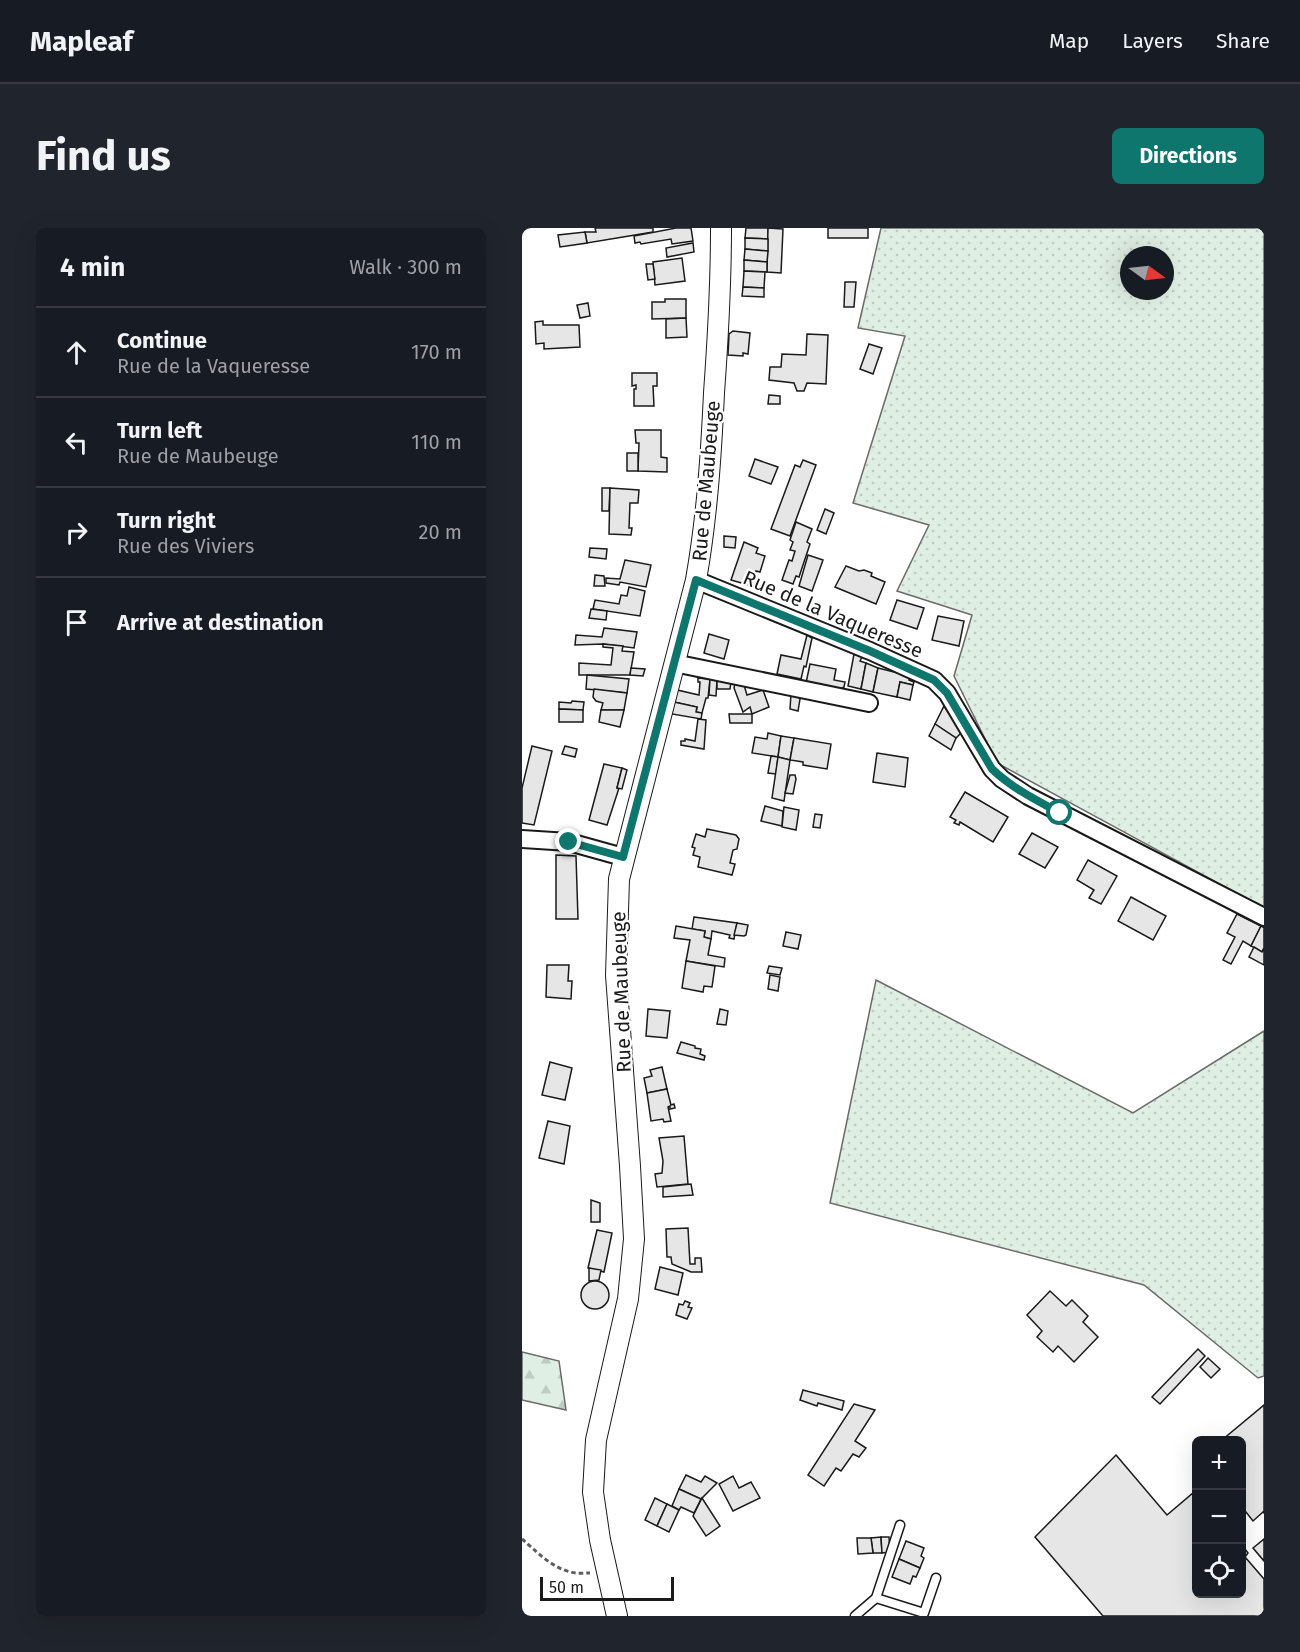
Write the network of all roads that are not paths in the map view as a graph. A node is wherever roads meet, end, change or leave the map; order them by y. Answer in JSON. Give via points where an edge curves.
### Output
{"nodes":[{"id":1,"x":721,"y":228,"type":"edge"},
{"id":2,"x":696,"y":580,"type":"junction"},
{"id":3,"x":674,"y":663,"type":"junction"},
{"id":4,"x":869,"y":703,"type":"dead end"},
{"id":5,"x":522,"y":839,"type":"edge"},
{"id":6,"x":623,"y":857,"type":"junction"},
{"id":7,"x":1264,"y":917,"type":"edge"},
{"id":8,"x":900,"y":1525,"type":"dead end"},
{"id":9,"x":936,"y":1578,"type":"dead end"},
{"id":10,"x":876,"y":1598,"type":"junction"},
{"id":11,"x":617,"y":1616,"type":"edge"},
{"id":12,"x":855,"y":1616,"type":"edge"}],
"edges":[{"from":1,"to":2,"type":"street","name":"Rue de Maubeuge","via":[[708,500]]},
{"from":2,"to":3,"type":"street","name":"Rue de Maubeuge"},
{"from":2,"to":7,"type":"street","name":"Rue de la Vaqueresse","via":[[934,680],[947,693],[992,769],[1002,779]]},
{"from":3,"to":4,"type":"street"},
{"from":3,"to":6,"type":"street","name":"Rue de Maubeuge"},
{"from":5,"to":6,"type":"street","via":[[569,842]]},
{"from":6,"to":11,"type":"street","name":"Rue de Maubeuge","via":[[616,975],[634,1239],[628,1299],[607,1389],[592,1492]]},
{"from":8,"to":10,"type":"lane"},
{"from":9,"to":10,"type":"lane","via":[[924,1613]]},
{"from":10,"to":12,"type":"lane"}]}
